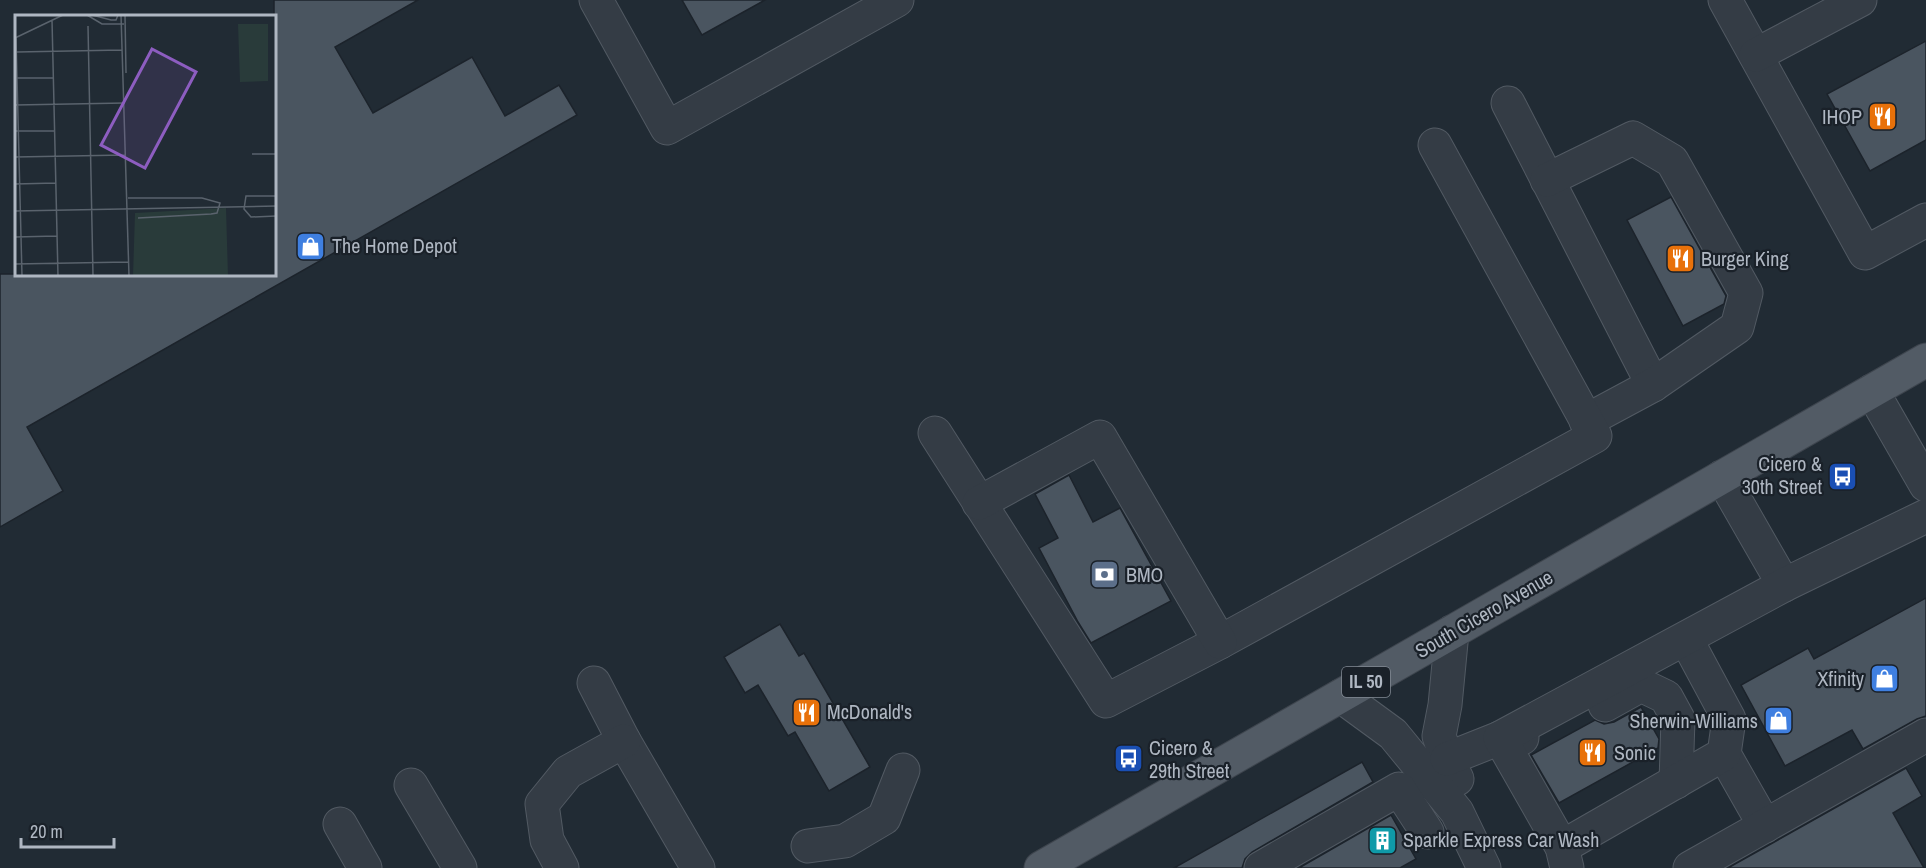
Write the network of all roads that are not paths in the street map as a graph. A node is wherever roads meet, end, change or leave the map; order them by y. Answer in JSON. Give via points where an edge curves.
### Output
{"nodes":[{"id":1,"x":596,"y":0,"type":"edge"},
{"id":2,"x":897,"y":0,"type":"edge"},
{"id":3,"x":1725,"y":0,"type":"edge"},
{"id":4,"x":1860,"y":0,"type":"edge"},
{"id":5,"x":1756,"y":56,"type":"junction"},
{"id":6,"x":1508,"y":103,"type":"dead end"},
{"id":7,"x":1435,"y":145,"type":"dead end"},
{"id":8,"x":1547,"y":180,"type":"junction"},
{"id":9,"x":1926,"y":220,"type":"edge"},
{"id":10,"x":1926,"y":360,"type":"edge"},
{"id":11,"x":1653,"y":385,"type":"junction"},
{"id":12,"x":1872,"y":391,"type":"junction"},
{"id":13,"x":1587,"y":421,"type":"junction"},
{"id":14,"x":935,"y":433,"type":"dead end"},
{"id":15,"x":1722,"y":477,"type":"junction"},
{"id":16,"x":1926,"y":484,"type":"edge"},
{"id":17,"x":979,"y":503,"type":"junction"},
{"id":18,"x":1926,"y":516,"type":"edge"},
{"id":19,"x":1784,"y":585,"type":"junction"},
{"id":20,"x":1452,"y":632,"type":"junction"},
{"id":21,"x":1686,"y":639,"type":"junction"},
{"id":22,"x":1220,"y":642,"type":"junction"},
{"id":23,"x":594,"y":683,"type":"dead end"},
{"id":24,"x":1341,"y":696,"type":"junction"},
{"id":25,"x":1926,"y":735,"type":"edge"},
{"id":26,"x":1500,"y":738,"type":"junction"},
{"id":27,"x":624,"y":741,"type":"junction"},
{"id":28,"x":1724,"y":754,"type":"junction"},
{"id":29,"x":1447,"y":759,"type":"junction"},
{"id":30,"x":903,"y":770,"type":"dead end"},
{"id":31,"x":1676,"y":782,"type":"junction"},
{"id":32,"x":411,"y":785,"type":"dead end"},
{"id":33,"x":1457,"y":812,"type":"junction"},
{"id":34,"x":340,"y":824,"type":"dead end"},
{"id":35,"x":1765,"y":826,"type":"junction"},
{"id":36,"x":1427,"y":832,"type":"dead end"},
{"id":37,"x":808,"y":846,"type":"dead end"},
{"id":38,"x":1565,"y":857,"type":"edge"},
{"id":39,"x":1060,"y":863,"type":"edge"},
{"id":40,"x":365,"y":868,"type":"edge"},
{"id":41,"x":460,"y":868,"type":"edge"},
{"id":42,"x":562,"y":868,"type":"edge"},
{"id":43,"x":698,"y":868,"type":"edge"},
{"id":44,"x":1261,"y":868,"type":"edge"},
{"id":45,"x":1484,"y":868,"type":"edge"},
{"id":46,"x":1690,"y":868,"type":"edge"}],
"edges":[{"from":1,"to":2,"type":"street","via":[[667,128]]},
{"from":3,"to":5,"type":"street"},
{"from":4,"to":5,"type":"street"},
{"from":5,"to":9,"type":"street","via":[[1865,253]]},
{"from":6,"to":8,"type":"street"},
{"from":7,"to":13,"type":"street"},
{"from":8,"to":11,"type":"street"},
{"from":8,"to":11,"type":"street","via":[[1632,138],[1672,161],[1746,293],[1737,327]]},
{"from":10,"to":12,"type":"main road","name":"South Cicero Avenue","number":"IL 50"},
{"from":11,"to":13,"type":"street"},
{"from":12,"to":15,"type":"main road","name":"South Cicero Avenue","number":"IL 50"},
{"from":12,"to":16,"type":"street"},
{"from":13,"to":22,"type":"street","via":[[1595,436]]},
{"from":14,"to":17,"type":"street"},
{"from":15,"to":19,"type":"street"},
{"from":15,"to":20,"type":"main road","name":"South Cicero Avenue","number":"IL 50"},
{"from":17,"to":22,"type":"street","via":[[1106,701]]},
{"from":17,"to":22,"type":"street","via":[[1100,437]]},
{"from":18,"to":19,"type":"street"},
{"from":19,"to":21,"type":"street"},
{"from":20,"to":24,"type":"main road","name":"South Cicero Avenue","number":"IL 50"},
{"from":20,"to":29,"type":"street","via":[[1439,736]]},
{"from":21,"to":26,"type":"street"},
{"from":21,"to":28,"type":"street","via":[[1730,718]]},
{"from":23,"to":27,"type":"street"},
{"from":24,"to":33,"type":"street","via":[[1393,734]]},
{"from":24,"to":39,"type":"main road","name":"South Cicero Avenue","number":"IL 50"},
{"from":25,"to":35,"type":"street"},
{"from":26,"to":29,"type":"street"},
{"from":26,"to":31,"type":"street","via":[[1545,737],[1641,685],[1666,697],[1678,719]]},
{"from":26,"to":38,"type":"street"},
{"from":27,"to":42,"type":"street","via":[[568,772],[542,804],[547,840]]},
{"from":27,"to":43,"type":"street"},
{"from":28,"to":31,"type":"street"},
{"from":28,"to":35,"type":"street"},
{"from":29,"to":33,"type":"street","via":[[1462,790]]},
{"from":30,"to":37,"type":"street","via":[[884,818],[845,842]]},
{"from":31,"to":38,"type":"street"},
{"from":32,"to":41,"type":"street"},
{"from":33,"to":45,"type":"street"},
{"from":34,"to":40,"type":"street"},
{"from":35,"to":46,"type":"street"},
{"from":36,"to":44,"type":"street","via":[[1399,789]]}]}
